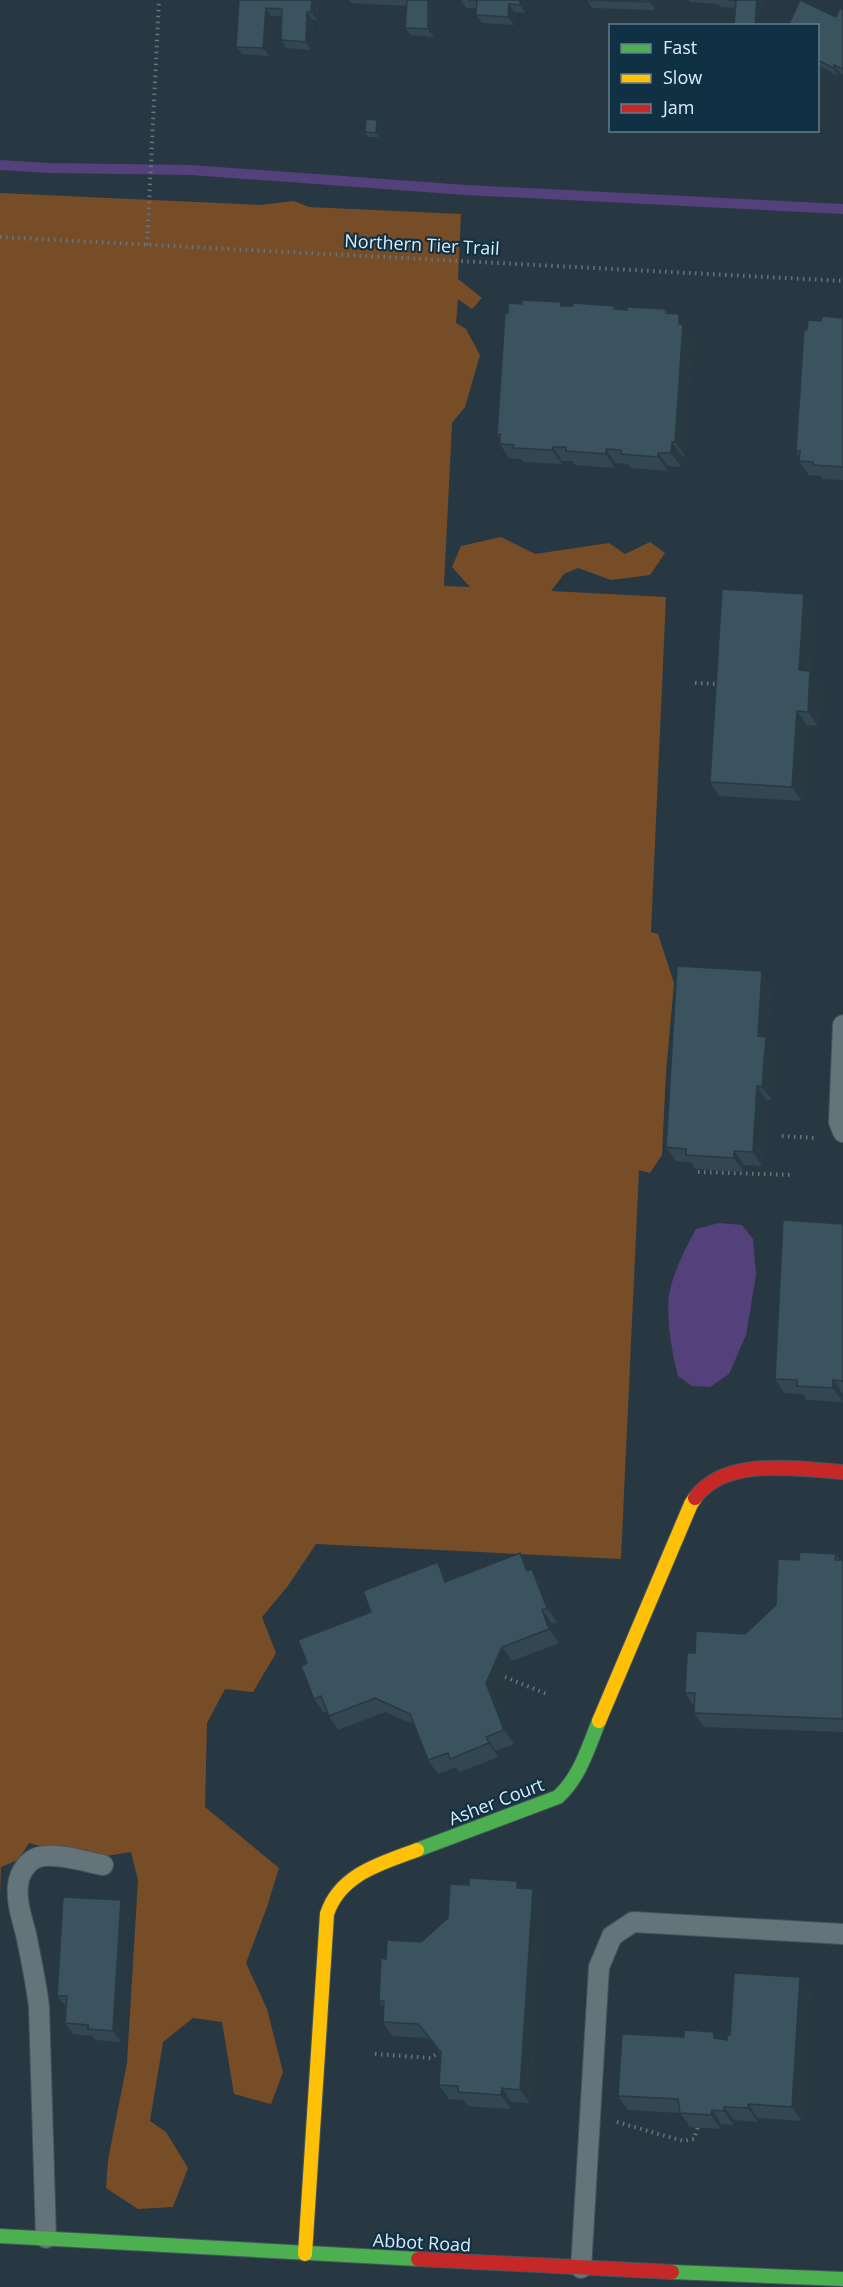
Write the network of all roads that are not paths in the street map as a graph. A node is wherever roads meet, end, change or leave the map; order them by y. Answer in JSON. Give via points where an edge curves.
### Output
{"nodes":[{"id":1,"x":843,"y":1025,"type":"edge"},
{"id":2,"x":843,"y":1036,"type":"edge"},
{"id":3,"x":843,"y":1132,"type":"edge"},
{"id":4,"x":843,"y":1472,"type":"edge"},
{"id":5,"x":103,"y":1865,"type":"dead end"},
{"id":6,"x":843,"y":1934,"type":"edge"},
{"id":7,"x":0,"y":2236,"type":"edge"},
{"id":8,"x":46,"y":2238,"type":"junction"},
{"id":9,"x":305,"y":2254,"type":"junction"},
{"id":10,"x":581,"y":2268,"type":"junction"},
{"id":11,"x":843,"y":2279,"type":"edge"}],
"edges":[{"from":1,"to":2,"type":"lane"},
{"from":2,"to":3,"type":"lane","via":[[838,1122]]},
{"from":4,"to":9,"type":"street","name":"Asher Court","via":[[749,1469],[720,1477],[704,1487],[691,1504],[569,1787],[558,1797],[364,1870],[330,1901]]},
{"from":5,"to":8,"type":"lane","via":[[39,1857],[29,1863],[18,1884],[18,1902],[39,2007]]},
{"from":6,"to":10,"type":"lane","via":[[633,1922],[612,1936],[598,1967]]},
{"from":7,"to":8,"type":"street","name":"Abbot Road"},
{"from":8,"to":9,"type":"street","name":"Abbot Road"},
{"from":9,"to":10,"type":"street","name":"Abbot Road"},
{"from":10,"to":11,"type":"street","name":"Abbot Road"}]}
